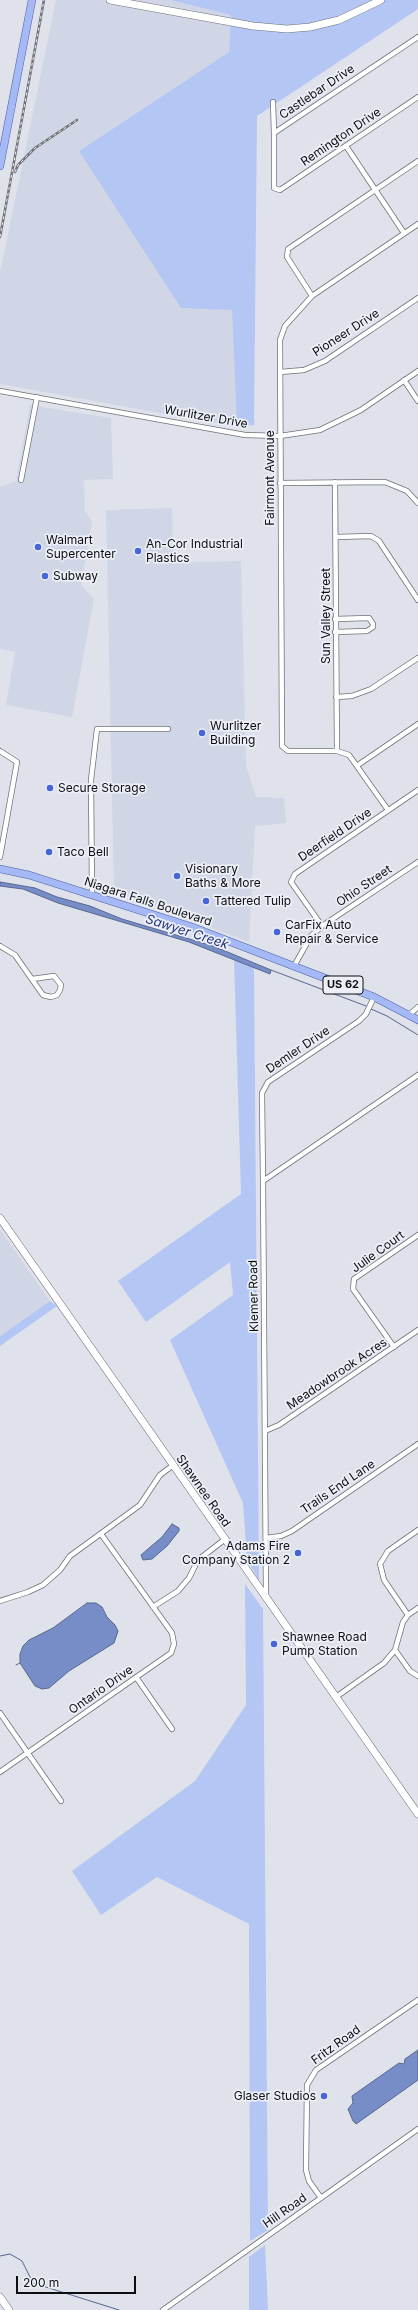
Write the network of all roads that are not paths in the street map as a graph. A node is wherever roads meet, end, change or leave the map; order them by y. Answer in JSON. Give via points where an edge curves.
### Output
{"nodes":[{"id":1,"x":32,"y":0,"type":"edge"},
{"id":2,"x":110,"y":0,"type":"edge"},
{"id":3,"x":381,"y":0,"type":"edge"},
{"id":4,"x":418,"y":37,"type":"edge"},
{"id":5,"x":418,"y":97,"type":"edge"},
{"id":6,"x":273,"y":102,"type":"dead end"},
{"id":7,"x":274,"y":133,"type":"junction"},
{"id":8,"x":346,"y":146,"type":"junction"},
{"id":9,"x":1,"y":155,"type":"edge"},
{"id":10,"x":418,"y":160,"type":"edge"},
{"id":11,"x":0,"y":166,"type":"edge"},
{"id":12,"x":274,"y":188,"type":"joint"},
{"id":13,"x":376,"y":190,"type":"junction"},
{"id":14,"x":418,"y":224,"type":"edge"},
{"id":15,"x":404,"y":233,"type":"junction"},
{"id":16,"x":312,"y":296,"type":"junction"},
{"id":17,"x":418,"y":298,"type":"edge"},
{"id":18,"x":418,"y":371,"type":"edge"},
{"id":19,"x":280,"y":372,"type":"junction"},
{"id":20,"x":404,"y":380,"type":"junction"},
{"id":21,"x":0,"y":390,"type":"edge"},
{"id":22,"x":37,"y":397,"type":"junction"},
{"id":23,"x":418,"y":400,"type":"edge"},
{"id":24,"x":280,"y":436,"type":"junction"},
{"id":25,"x":21,"y":480,"type":"dead end"},
{"id":26,"x":335,"y":482,"type":"junction"},
{"id":27,"x":280,"y":484,"type":"junction"},
{"id":28,"x":418,"y":503,"type":"edge"},
{"id":29,"x":336,"y":537,"type":"junction"},
{"id":30,"x":418,"y":600,"type":"edge"},
{"id":31,"x":335,"y":619,"type":"junction"},
{"id":32,"x":335,"y":632,"type":"junction"},
{"id":33,"x":418,"y":658,"type":"edge"},
{"id":34,"x":336,"y":697,"type":"junction"},
{"id":35,"x":418,"y":724,"type":"edge"},
{"id":36,"x":168,"y":729,"type":"dead end"},
{"id":37,"x":0,"y":751,"type":"edge"},
{"id":38,"x":337,"y":751,"type":"junction"},
{"id":39,"x":358,"y":765,"type":"junction"},
{"id":40,"x":418,"y":790,"type":"edge"},
{"id":41,"x":388,"y":810,"type":"junction"},
{"id":42,"x":0,"y":858,"type":"edge"},
{"id":43,"x":418,"y":862,"type":"edge"},
{"id":44,"x":0,"y":869,"type":"edge"},
{"id":45,"x":92,"y":895,"type":"junction"},
{"id":46,"x":322,"y":926,"type":"junction"},
{"id":47,"x":0,"y":946,"type":"edge"},
{"id":48,"x":294,"y":966,"type":"junction"},
{"id":49,"x":32,"y":979,"type":"junction"},
{"id":50,"x":374,"y":997,"type":"junction"},
{"id":51,"x":418,"y":1006,"type":"edge"},
{"id":52,"x":410,"y":1014,"type":"junction"},
{"id":53,"x":418,"y":1020,"type":"edge"},
{"id":54,"x":418,"y":1075,"type":"edge"},
{"id":55,"x":263,"y":1181,"type":"junction"},
{"id":56,"x":0,"y":1218,"type":"edge"},
{"id":57,"x":418,"y":1235,"type":"edge"},
{"id":58,"x":418,"y":1330,"type":"edge"},
{"id":59,"x":394,"y":1347,"type":"junction"},
{"id":60,"x":265,"y":1431,"type":"junction"},
{"id":61,"x":418,"y":1444,"type":"edge"},
{"id":62,"x":172,"y":1466,"type":"junction"},
{"id":63,"x":418,"y":1530,"type":"edge"},
{"id":64,"x":101,"y":1534,"type":"junction"},
{"id":65,"x":266,"y":1538,"type":"junction"},
{"id":66,"x":224,"y":1540,"type":"junction"},
{"id":67,"x":266,"y":1598,"type":"junction"},
{"id":68,"x":0,"y":1601,"type":"edge"},
{"id":69,"x":153,"y":1607,"type":"junction"},
{"id":70,"x":418,"y":1608,"type":"edge"},
{"id":71,"x":408,"y":1615,"type":"junction"},
{"id":72,"x":395,"y":1650,"type":"junction"},
{"id":73,"x":418,"y":1676,"type":"edge"},
{"id":74,"x":136,"y":1677,"type":"junction"},
{"id":75,"x":336,"y":1697,"type":"junction"},
{"id":76,"x":0,"y":1713,"type":"edge"},
{"id":77,"x":172,"y":1729,"type":"dead end"},
{"id":78,"x":27,"y":1753,"type":"junction"},
{"id":79,"x":0,"y":1772,"type":"edge"},
{"id":80,"x":61,"y":1801,"type":"dead end"},
{"id":81,"x":418,"y":1814,"type":"edge"},
{"id":82,"x":418,"y":2000,"type":"edge"},
{"id":83,"x":418,"y":2129,"type":"edge"},
{"id":84,"x":321,"y":2198,"type":"junction"},
{"id":85,"x":0,"y":2297,"type":"edge"},
{"id":86,"x":9,"y":2310,"type":"edge"},
{"id":87,"x":163,"y":2310,"type":"edge"}],
"edges":[{"from":1,"to":9,"type":"main road"},
{"from":2,"to":3,"type":"main road","via":[[253,26],[287,28],[310,27],[339,20]]},
{"from":4,"to":7,"type":"street","name":"Castlebar Drive"},
{"from":5,"to":8,"type":"street","name":"Remington Drive"},
{"from":6,"to":7,"type":"street"},
{"from":7,"to":12,"type":"street","name":"Castlebar Drive"},
{"from":8,"to":12,"type":"street","name":"Remington Drive","via":[[280,190]]},
{"from":8,"to":13,"type":"street"},
{"from":9,"to":11,"type":"main road"},
{"from":10,"to":13,"type":"street"},
{"from":13,"to":15,"type":"street"},
{"from":13,"to":16,"type":"street","via":[[288,249],[287,257]]},
{"from":14,"to":15,"type":"street","name":"Fairmont Avenue"},
{"from":15,"to":16,"type":"street","name":"Fairmont Avenue"},
{"from":16,"to":19,"type":"street","name":"Fairmont Avenue","via":[[284,326],[280,340]]},
{"from":17,"to":19,"type":"street","name":"Pioneer Drive","via":[[325,361],[304,370]]},
{"from":18,"to":20,"type":"street","name":"Wurlitzer Drive"},
{"from":19,"to":24,"type":"street","name":"Fairmont Avenue"},
{"from":20,"to":23,"type":"street"},
{"from":20,"to":24,"type":"street","name":"Wurlitzer Drive","via":[[361,410],[320,430]]},
{"from":21,"to":22,"type":"street","name":"Wurlitzer Drive"},
{"from":22,"to":24,"type":"street","name":"Wurlitzer Drive","via":[[245,435]]},
{"from":22,"to":25,"type":"street"},
{"from":24,"to":27,"type":"street","name":"Fairmont Avenue"},
{"from":26,"to":27,"type":"street"},
{"from":26,"to":28,"type":"street","via":[[385,482],[407,491]]},
{"from":26,"to":29,"type":"street","name":"Sun Valley Street"},
{"from":27,"to":38,"type":"street","name":"Fairmont Avenue","via":[[282,746],[288,751]]},
{"from":29,"to":30,"type":"street","via":[[371,536],[379,541]]},
{"from":29,"to":31,"type":"street","name":"Sun Valley Street"},
{"from":31,"to":32,"type":"street","name":"Sun Valley Street"},
{"from":31,"to":32,"type":"street","via":[[369,618],[373,627],[367,630]]},
{"from":32,"to":34,"type":"street","name":"Sun Valley Street"},
{"from":33,"to":34,"type":"street","via":[[371,689],[352,696]]},
{"from":34,"to":38,"type":"street","name":"Sun Valley Street"},
{"from":35,"to":39,"type":"street"},
{"from":36,"to":45,"type":"street","via":[[97,729],[91,780]]},
{"from":37,"to":42,"type":"street","via":[[17,762]]},
{"from":38,"to":39,"type":"street","name":"Fairmont Avenue","via":[[349,754]]},
{"from":39,"to":41,"type":"street","name":"Fairmont Avenue"},
{"from":40,"to":41,"type":"street","name":"Deerfield Drive"},
{"from":41,"to":46,"type":"street","name":"Deerfield Drive","via":[[295,874],[291,882]]},
{"from":43,"to":46,"type":"street","name":"Ohio Street"},
{"from":44,"to":45,"type":"main road","name":"Niagara Falls Boulevard","number":"US 62"},
{"from":45,"to":48,"type":"main road","name":"Niagara Falls Boulevard","number":"US 62","via":[[192,927]]},
{"from":46,"to":48,"type":"street","name":"Ohio Street","via":[[311,936]]},
{"from":47,"to":49,"type":"street","via":[[15,955]]},
{"from":48,"to":50,"type":"main road","name":"Niagara Falls Boulevard","number":"US 62"},
{"from":49,"to":49,"type":"street","via":[[43,995],[51,997],[57,995],[60,990],[61,985],[54,976]]},
{"from":50,"to":52,"type":"main road","name":"Niagara Falls Boulevard","number":"US 62"},
{"from":50,"to":55,"type":"street","name":"Demler Drive","via":[[366,1014],[359,1021],[268,1082],[262,1093]]},
{"from":51,"to":52,"type":"street"},
{"from":52,"to":53,"type":"main road","name":"Niagara Falls Boulevard","number":"US 62"},
{"from":54,"to":55,"type":"street"},
{"from":55,"to":60,"type":"street","name":"Klemer Road"},
{"from":56,"to":62,"type":"main road","name":"Shawnee Road"},
{"from":57,"to":59,"type":"street","name":"Julie Court","via":[[354,1279],[353,1289]]},
{"from":58,"to":59,"type":"street","name":"Meadowbrook Acres"},
{"from":59,"to":60,"type":"street","name":"Meadowbrook Acres","via":[[279,1425]]},
{"from":60,"to":65,"type":"street","name":"Klemer Road"},
{"from":61,"to":65,"type":"street","name":"Trails End Lane","via":[[292,1531]]},
{"from":62,"to":64,"type":"street","via":[[160,1475],[140,1505]]},
{"from":62,"to":66,"type":"main road","name":"Shawnee Road"},
{"from":63,"to":71,"type":"street","via":[[388,1551],[380,1564],[384,1580]]},
{"from":64,"to":68,"type":"street","via":[[70,1556],[60,1570],[43,1585]]},
{"from":64,"to":69,"type":"street","name":"Ontario Drive"},
{"from":65,"to":67,"type":"street","name":"Klemer Road"},
{"from":66,"to":67,"type":"main road","name":"Shawnee Road"},
{"from":66,"to":69,"type":"street","via":[[198,1560],[189,1578],[178,1591]]},
{"from":67,"to":75,"type":"main road","name":"Shawnee Road"},
{"from":69,"to":74,"type":"street","name":"Ontario Drive","via":[[172,1633],[174,1644],[171,1653]]},
{"from":70,"to":71,"type":"street"},
{"from":71,"to":72,"type":"street","via":[[403,1622]]},
{"from":72,"to":73,"type":"street","via":[[410,1671]]},
{"from":72,"to":75,"type":"street","via":[[384,1663]]},
{"from":74,"to":77,"type":"street"},
{"from":74,"to":78,"type":"street","name":"Ontario Drive"},
{"from":75,"to":81,"type":"main road","name":"Shawnee Road"},
{"from":76,"to":78,"type":"street"},
{"from":78,"to":79,"type":"street","name":"Ontario Drive"},
{"from":78,"to":80,"type":"street"},
{"from":82,"to":84,"type":"street","name":"Fritz Road","via":[[316,2070],[306,2085],[306,2170],[309,2181]]},
{"from":83,"to":84,"type":"street","name":"Hill Road"},
{"from":84,"to":87,"type":"street","name":"Hill Road"},
{"from":85,"to":86,"type":"main road"}]}
